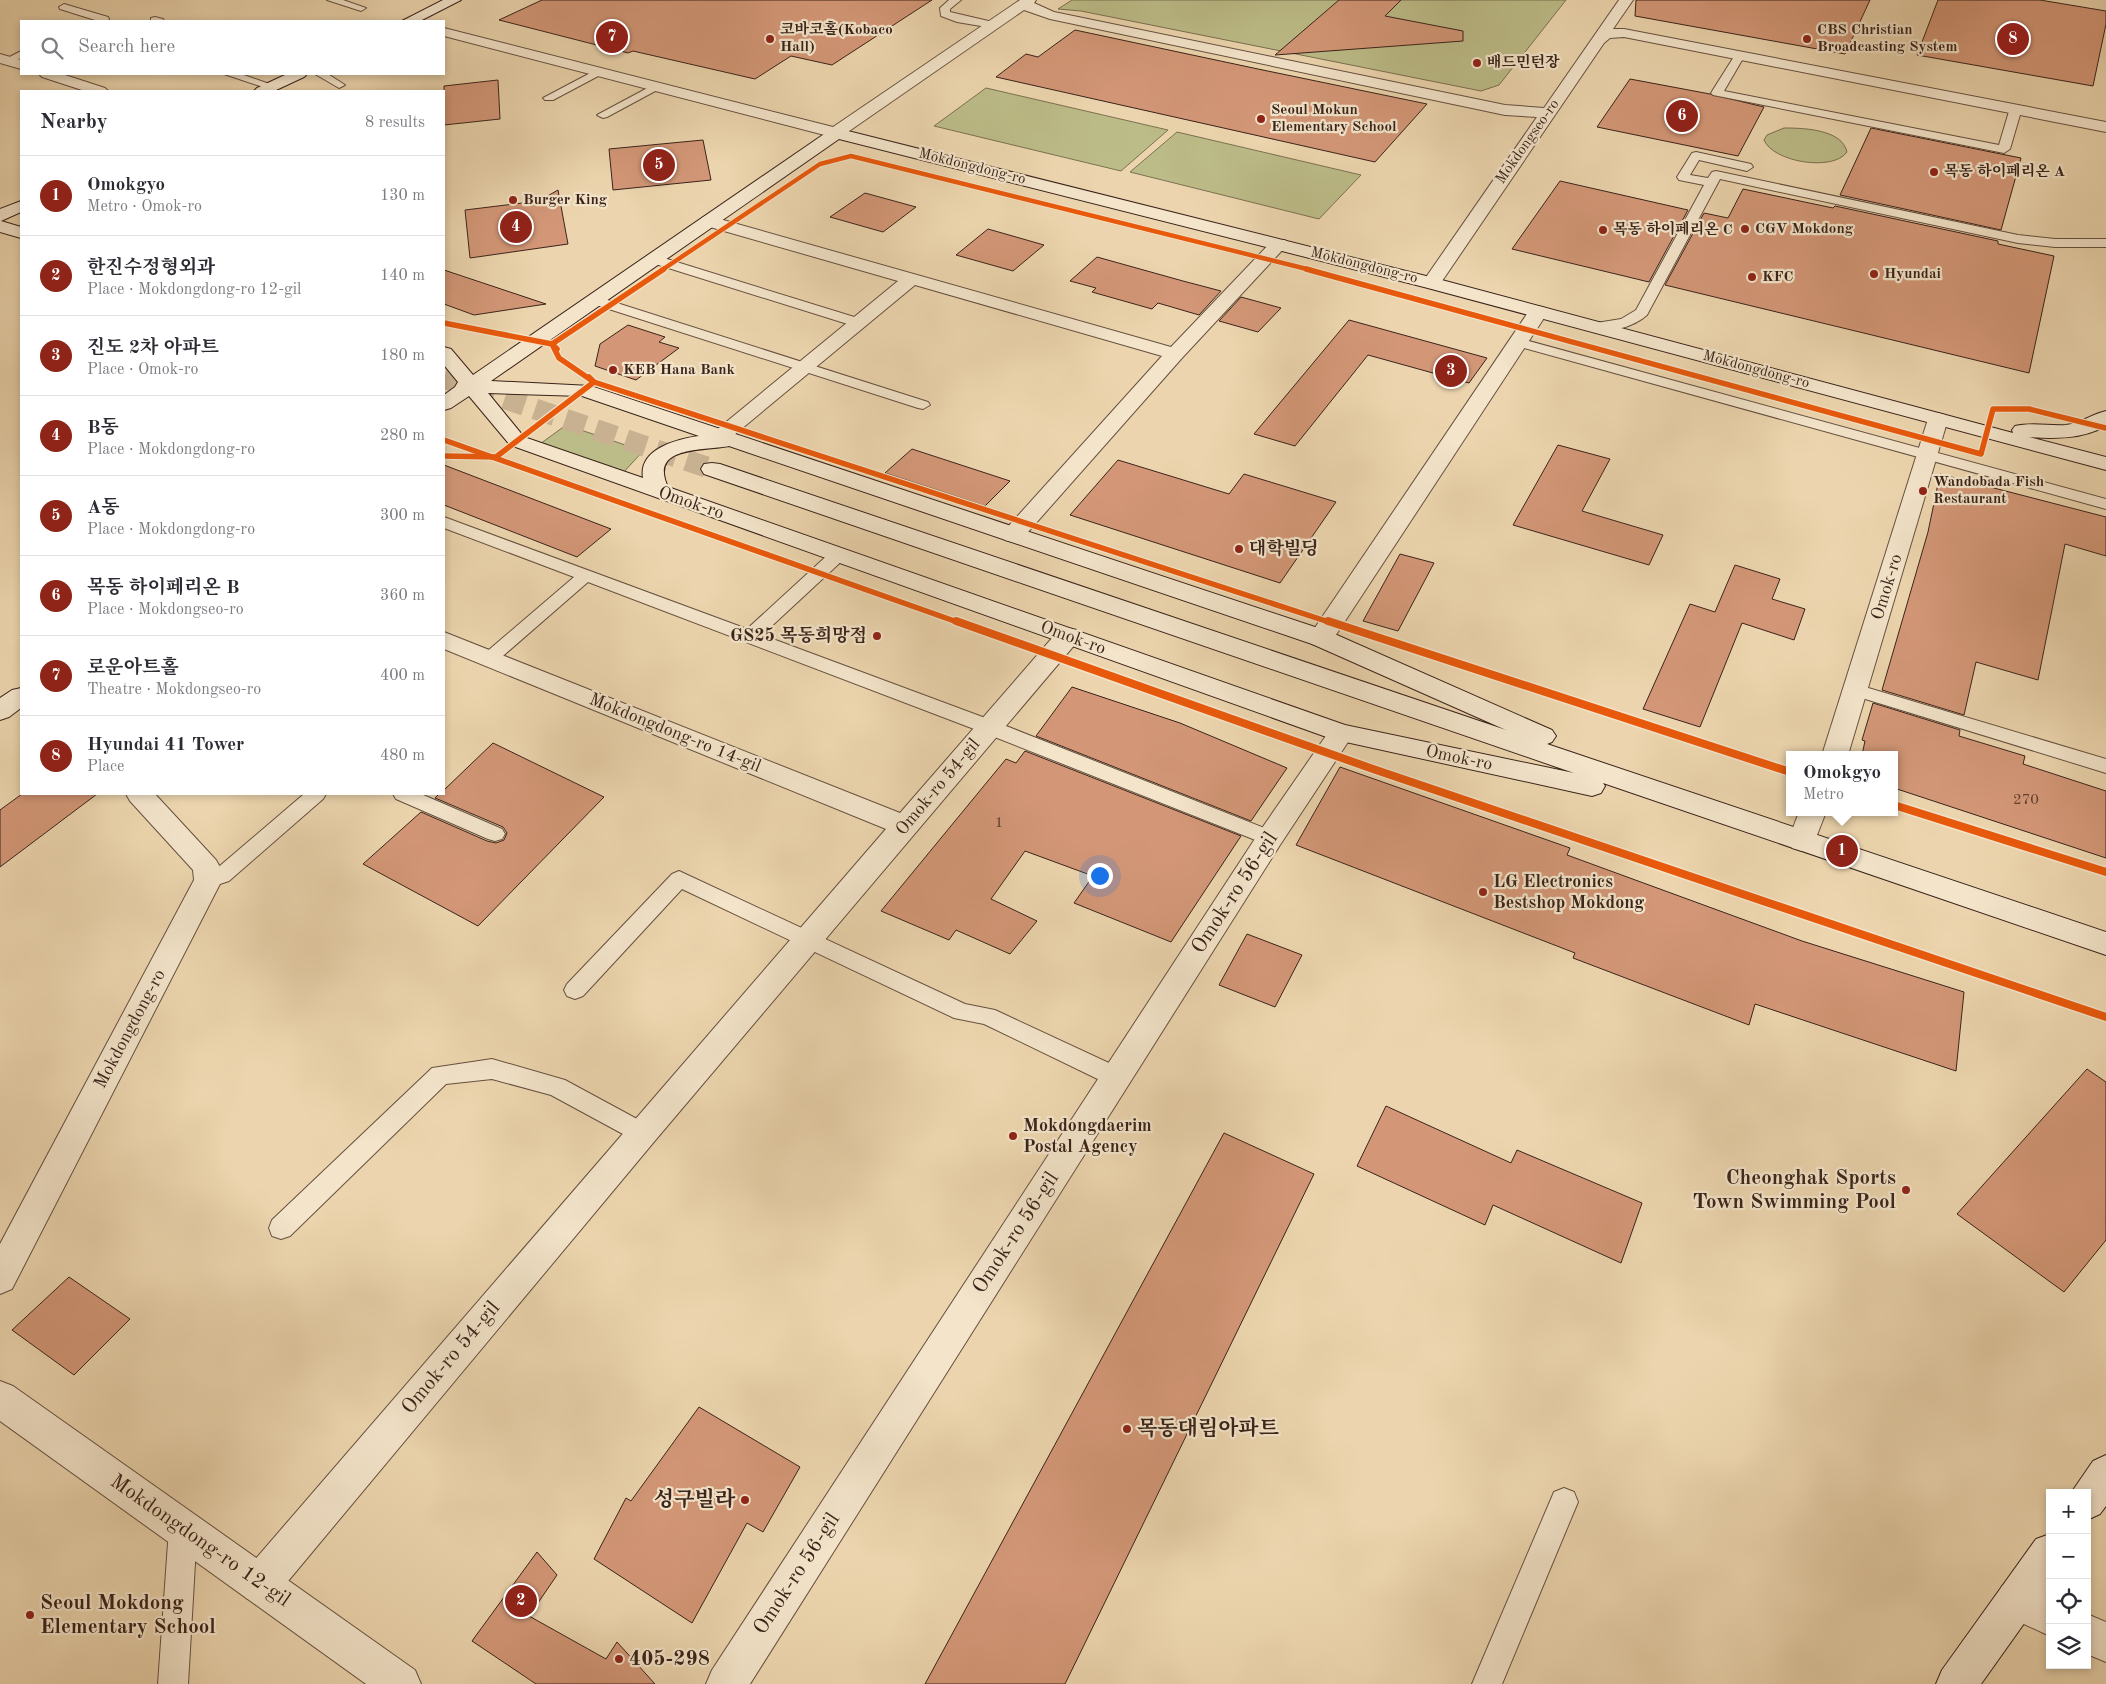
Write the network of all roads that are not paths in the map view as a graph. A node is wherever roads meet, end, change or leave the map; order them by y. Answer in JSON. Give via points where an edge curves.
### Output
{"nodes":[{"id":1,"x":332,"y":0,"type":"edge"},
{"id":2,"x":454,"y":0,"type":"edge"},
{"id":3,"x":956,"y":0,"type":"edge"},
{"id":4,"x":1626,"y":0,"type":"edge"},
{"id":5,"x":1026,"y":2,"type":"edge"},
{"id":6,"x":64,"y":7,"type":"dead end"},
{"id":7,"x":361,"y":8,"type":"dead end"},
{"id":8,"x":102,"y":20,"type":"edge"},
{"id":9,"x":414,"y":20,"type":"edge"},
{"id":10,"x":993,"y":25,"type":"junction"},
{"id":11,"x":445,"y":32,"type":"edge"},
{"id":12,"x":1599,"y":40,"type":"junction"},
{"id":13,"x":1740,"y":55,"type":"junction"},
{"id":14,"x":598,"y":72,"type":"junction"},
{"id":15,"x":50,"y":75,"type":"edge"},
{"id":16,"x":232,"y":75,"type":"edge"},
{"id":17,"x":297,"y":75,"type":"edge"},
{"id":18,"x":323,"y":75,"type":"edge"},
{"id":19,"x":339,"y":85,"type":"dead end"},
{"id":20,"x":655,"y":87,"type":"junction"},
{"id":21,"x":267,"y":89,"type":"edge"},
{"id":22,"x":97,"y":90,"type":"edge"},
{"id":23,"x":549,"y":98,"type":"dead end"},
{"id":24,"x":2016,"y":108,"type":"junction"},
{"id":25,"x":1548,"y":113,"type":"junction"},
{"id":26,"x":603,"y":115,"type":"dead end"},
{"id":27,"x":2106,"y":127,"type":"edge"},
{"id":28,"x":836,"y":133,"type":"junction"},
{"id":29,"x":1759,"y":170,"type":"dead end"},
{"id":30,"x":1712,"y":183,"type":"junction"},
{"id":31,"x":1902,"y":201,"type":"dead end"},
{"id":32,"x":20,"y":206,"type":"edge"},
{"id":33,"x":0,"y":216,"type":"edge"},
{"id":34,"x":709,"y":221,"type":"junction"},
{"id":35,"x":0,"y":226,"type":"edge"},
{"id":36,"x":20,"y":233,"type":"edge"},
{"id":37,"x":2101,"y":243,"type":"edge"},
{"id":38,"x":1279,"y":244,"type":"junction"},
{"id":39,"x":654,"y":259,"type":"junction"},
{"id":40,"x":911,"y":279,"type":"junction"},
{"id":41,"x":1431,"y":283,"type":"junction"},
{"id":42,"x":595,"y":300,"type":"junction"},
{"id":43,"x":1538,"y":312,"type":"junction"},
{"id":44,"x":859,"y":323,"type":"junction"},
{"id":45,"x":1596,"y":327,"type":"junction"},
{"id":46,"x":1518,"y":342,"type":"junction"},
{"id":47,"x":445,"y":354,"type":"edge"},
{"id":48,"x":1175,"y":354,"type":"junction"},
{"id":49,"x":806,"y":368,"type":"junction"},
{"id":50,"x":445,"y":386,"type":"edge"},
{"id":51,"x":469,"y":386,"type":"junction"},
{"id":52,"x":445,"y":403,"type":"edge"},
{"id":53,"x":923,"y":405,"type":"dead end"},
{"id":54,"x":1890,"y":406,"type":"junction"},
{"id":55,"x":2106,"y":417,"type":"edge"},
{"id":56,"x":1938,"y":418,"type":"junction"},
{"id":57,"x":730,"y":439,"type":"junction"},
{"id":58,"x":1927,"y":454,"type":"junction"},
{"id":59,"x":2106,"y":464,"type":"edge"},
{"id":60,"x":712,"y":469,"type":"tunnel mouth"},
{"id":61,"x":660,"y":492,"type":"junction"},
{"id":62,"x":2106,"y":504,"type":"edge"},
{"id":63,"x":445,"y":522,"type":"edge"},
{"id":64,"x":1013,"y":535,"type":"junction"},
{"id":65,"x":838,"y":554,"type":"junction"},
{"id":66,"x":586,"y":575,"type":"junction"},
{"id":67,"x":1068,"y":636,"type":"junction"},
{"id":68,"x":749,"y":637,"type":"junction"},
{"id":69,"x":1321,"y":638,"type":"junction"},
{"id":70,"x":446,"y":644,"type":"edge"},
{"id":71,"x":490,"y":658,"type":"junction"},
{"id":72,"x":1855,"y":690,"type":"junction"},
{"id":73,"x":20,"y":697,"type":"edge"},
{"id":74,"x":0,"y":711,"type":"edge"},
{"id":75,"x":990,"y":727,"type":"junction"},
{"id":76,"x":1341,"y":733,"type":"junction"},
{"id":77,"x":1835,"y":751,"type":"edge"},
{"id":78,"x":2106,"y":766,"type":"edge"},
{"id":79,"x":140,"y":795,"type":"edge"},
{"id":80,"x":315,"y":795,"type":"edge"},
{"id":81,"x":404,"y":795,"type":"edge"},
{"id":82,"x":1711,"y":811,"type":"junction"},
{"id":83,"x":1811,"y":816,"type":"edge"},
{"id":84,"x":905,"y":826,"type":"junction"},
{"id":85,"x":495,"y":834,"type":"dead end"},
{"id":86,"x":1270,"y":838,"type":"junction"},
{"id":87,"x":1802,"y":841,"type":"junction"},
{"id":88,"x":208,"y":880,"type":"junction"},
{"id":89,"x":809,"y":939,"type":"junction"},
{"id":90,"x":2106,"y":944,"type":"edge"},
{"id":91,"x":575,"y":990,"type":"dead end"},
{"id":92,"x":1116,"y":1077,"type":"junction"},
{"id":93,"x":642,"y":1132,"type":"junction"},
{"id":94,"x":281,"y":1228,"type":"dead end"},
{"id":95,"x":0,"y":1278,"type":"edge"},
{"id":96,"x":0,"y":1399,"type":"edge"},
{"id":97,"x":2106,"y":1474,"type":"edge"},
{"id":98,"x":2091,"y":1495,"type":"edge"},
{"id":99,"x":1564,"y":1502,"type":"dead end"},
{"id":100,"x":183,"y":1529,"type":"junction"},
{"id":101,"x":2046,"y":1566,"type":"edge"},
{"id":102,"x":260,"y":1584,"type":"junction"},
{"id":103,"x":2033,"y":1608,"type":"edge"},
{"id":104,"x":2091,"y":1636,"type":"edge"},
{"id":105,"x":2106,"y":1642,"type":"edge"},
{"id":106,"x":173,"y":1684,"type":"edge"},
{"id":107,"x":400,"y":1684,"type":"edge"},
{"id":108,"x":726,"y":1684,"type":"edge"},
{"id":109,"x":1487,"y":1684,"type":"edge"},
{"id":110,"x":1956,"y":1684,"type":"edge"}],
"edges":[{"from":1,"to":7,"type":"lane"},
{"from":2,"to":9,"type":"street"},
{"from":3,"to":10,"type":"lane","via":[[945,8],[945,14]]},
{"from":4,"to":12,"type":"street","name":"Mokdongseo-ro"},
{"from":5,"to":10,"type":"street"},
{"from":5,"to":25,"type":"street","via":[[1050,15],[1506,110]]},
{"from":6,"to":8,"type":"lane","via":[[104,19]]},
{"from":10,"to":28,"type":"street"},
{"from":11,"to":14,"type":"street","name":"Mokdongdong-ro"},
{"from":12,"to":13,"type":"street","via":[[1606,34],[1624,33]]},
{"from":12,"to":25,"type":"street","name":"Mokdongseo-ro"},
{"from":13,"to":24,"type":"street"},
{"from":13,"to":24,"type":"lane","via":[[1717,93],[2004,149]]},
{"from":14,"to":20,"type":"street","name":"Mokdongdong-ro"},
{"from":14,"to":23,"type":"lane"},
{"from":15,"to":22,"type":"street"},
{"from":16,"to":21,"type":"lane"},
{"from":17,"to":21,"type":"street"},
{"from":18,"to":19,"type":"lane"},
{"from":20,"to":26,"type":"lane"},
{"from":20,"to":28,"type":"street","name":"Mokdongdong-ro"},
{"from":24,"to":27,"type":"street"},
{"from":25,"to":41,"type":"street","name":"Mokdongseo-ro"},
{"from":28,"to":34,"type":"street"},
{"from":28,"to":38,"type":"street","name":"Mokdongdong-ro"},
{"from":29,"to":30,"type":"lane","via":[[1696,156],[1683,177]]},
{"from":30,"to":37,"type":"lane","via":[[1716,175],[2018,239]]},
{"from":30,"to":45,"type":"lane","via":[[1642,312],[1627,322]]},
{"from":31,"to":37,"type":"lane"},
{"from":32,"to":33,"type":"street"},
{"from":34,"to":39,"type":"street"},
{"from":34,"to":40,"type":"street"},
{"from":35,"to":36,"type":"street"},
{"from":38,"to":41,"type":"street","name":"Mokdongdong-ro"},
{"from":38,"to":48,"type":"street"},
{"from":39,"to":42,"type":"street"},
{"from":39,"to":44,"type":"lane"},
{"from":40,"to":44,"type":"street"},
{"from":40,"to":48,"type":"street"},
{"from":41,"to":43,"type":"street","name":"Mokdongdong-ro"},
{"from":42,"to":49,"type":"lane"},
{"from":42,"to":51,"type":"street"},
{"from":43,"to":45,"type":"street","name":"Mokdongdong-ro"},
{"from":43,"to":46,"type":"street"},
{"from":44,"to":49,"type":"street"},
{"from":45,"to":54,"type":"street","name":"Mokdongdong-ro"},
{"from":46,"to":58,"type":"lane"},
{"from":46,"to":69,"type":"street"},
{"from":47,"to":51,"type":"street","name":"Omok-ro"},
{"from":48,"to":64,"type":"street"},
{"from":49,"to":53,"type":"lane"},
{"from":49,"to":57,"type":"street"},
{"from":50,"to":51,"type":"street","name":"Omok-ro"},
{"from":51,"to":52,"type":"street"},
{"from":51,"to":57,"type":"street","name":"Omok-ro","via":[[584,390]]},
{"from":51,"to":61,"type":"street","name":"Omok-ro","via":[[517,441]]},
{"from":54,"to":55,"type":"street","name":"Mokdongdong-ro","via":[[1988,427],[2043,431],[2071,430],[2092,425]]},
{"from":54,"to":56,"type":"street","name":"Mokdongdong-ro"},
{"from":56,"to":58,"type":"street","name":"Omok-ro"},
{"from":56,"to":59,"type":"street","name":"Mokdongdong-ro"},
{"from":57,"to":61,"type":"street","via":[[673,448],[656,462],[653,476]]},
{"from":57,"to":64,"type":"street","name":"Omok-ro"},
{"from":58,"to":62,"type":"lane"},
{"from":58,"to":72,"type":"street","name":"Omok-ro"},
{"from":60,"to":82,"type":"street","name":"Omok-ro"},
{"from":61,"to":65,"type":"street","name":"Omok-ro"},
{"from":63,"to":66,"type":"lane"},
{"from":64,"to":69,"type":"street","name":"Omok-ro"},
{"from":65,"to":67,"type":"street","name":"Omok-ro"},
{"from":65,"to":68,"type":"lane"},
{"from":66,"to":68,"type":"lane"},
{"from":66,"to":71,"type":"lane"},
{"from":67,"to":75,"type":"street","name":"Omok-ro 54-gil"},
{"from":67,"to":76,"type":"street","name":"Omok-ro"},
{"from":68,"to":75,"type":"lane"},
{"from":69,"to":82,"type":"street","name":"Omok-ro"},
{"from":70,"to":71,"type":"street","name":"Mokdongdong-ro 14-gil"},
{"from":71,"to":84,"type":"street","name":"Mokdongdong-ro 14-gil"},
{"from":72,"to":77,"type":"street","name":"Omok-ro"},
{"from":72,"to":78,"type":"lane"},
{"from":73,"to":74,"type":"street"},
{"from":75,"to":84,"type":"street","name":"Omok-ro 54-gil"},
{"from":75,"to":86,"type":"lane"},
{"from":76,"to":82,"type":"street","name":"Omok-ro"},
{"from":76,"to":86,"type":"street","name":"Omok-ro 56-gil"},
{"from":79,"to":88,"type":"street","via":[[206,867]]},
{"from":80,"to":88,"type":"lane","via":[[222,876]]},
{"from":81,"to":85,"type":"lane"},
{"from":82,"to":87,"type":"street","name":"Omok-ro"},
{"from":83,"to":87,"type":"street"},
{"from":84,"to":89,"type":"street","name":"Omok-ro 54-gil"},
{"from":86,"to":92,"type":"street","name":"Omok-ro 56-gil"},
{"from":87,"to":90,"type":"street","name":"Omok-ro"},
{"from":88,"to":95,"type":"street","name":"Mokdongdong-ro"},
{"from":89,"to":91,"type":"lane","via":[[679,878]]},
{"from":89,"to":92,"type":"lane","via":[[962,1012],[987,1016]]},
{"from":89,"to":93,"type":"street","name":"Omok-ro 54-gil"},
{"from":92,"to":108,"type":"street","name":"Omok-ro 56-gil"},
{"from":93,"to":94,"type":"lane","via":[[557,1088],[492,1070],[440,1075]]},
{"from":93,"to":102,"type":"street","name":"Omok-ro 54-gil"},
{"from":96,"to":100,"type":"street","name":"Mokdongdong-ro 12-gil"},
{"from":97,"to":98,"type":"street"},
{"from":99,"to":109,"type":"lane"},
{"from":100,"to":102,"type":"street","name":"Mokdongdong-ro 12-gil"},
{"from":100,"to":106,"type":"lane"},
{"from":101,"to":103,"type":"street"},
{"from":102,"to":107,"type":"street","name":"Mokdongdong-ro 12-gil"},
{"from":103,"to":110,"type":"street"},
{"from":104,"to":105,"type":"street"}]}
